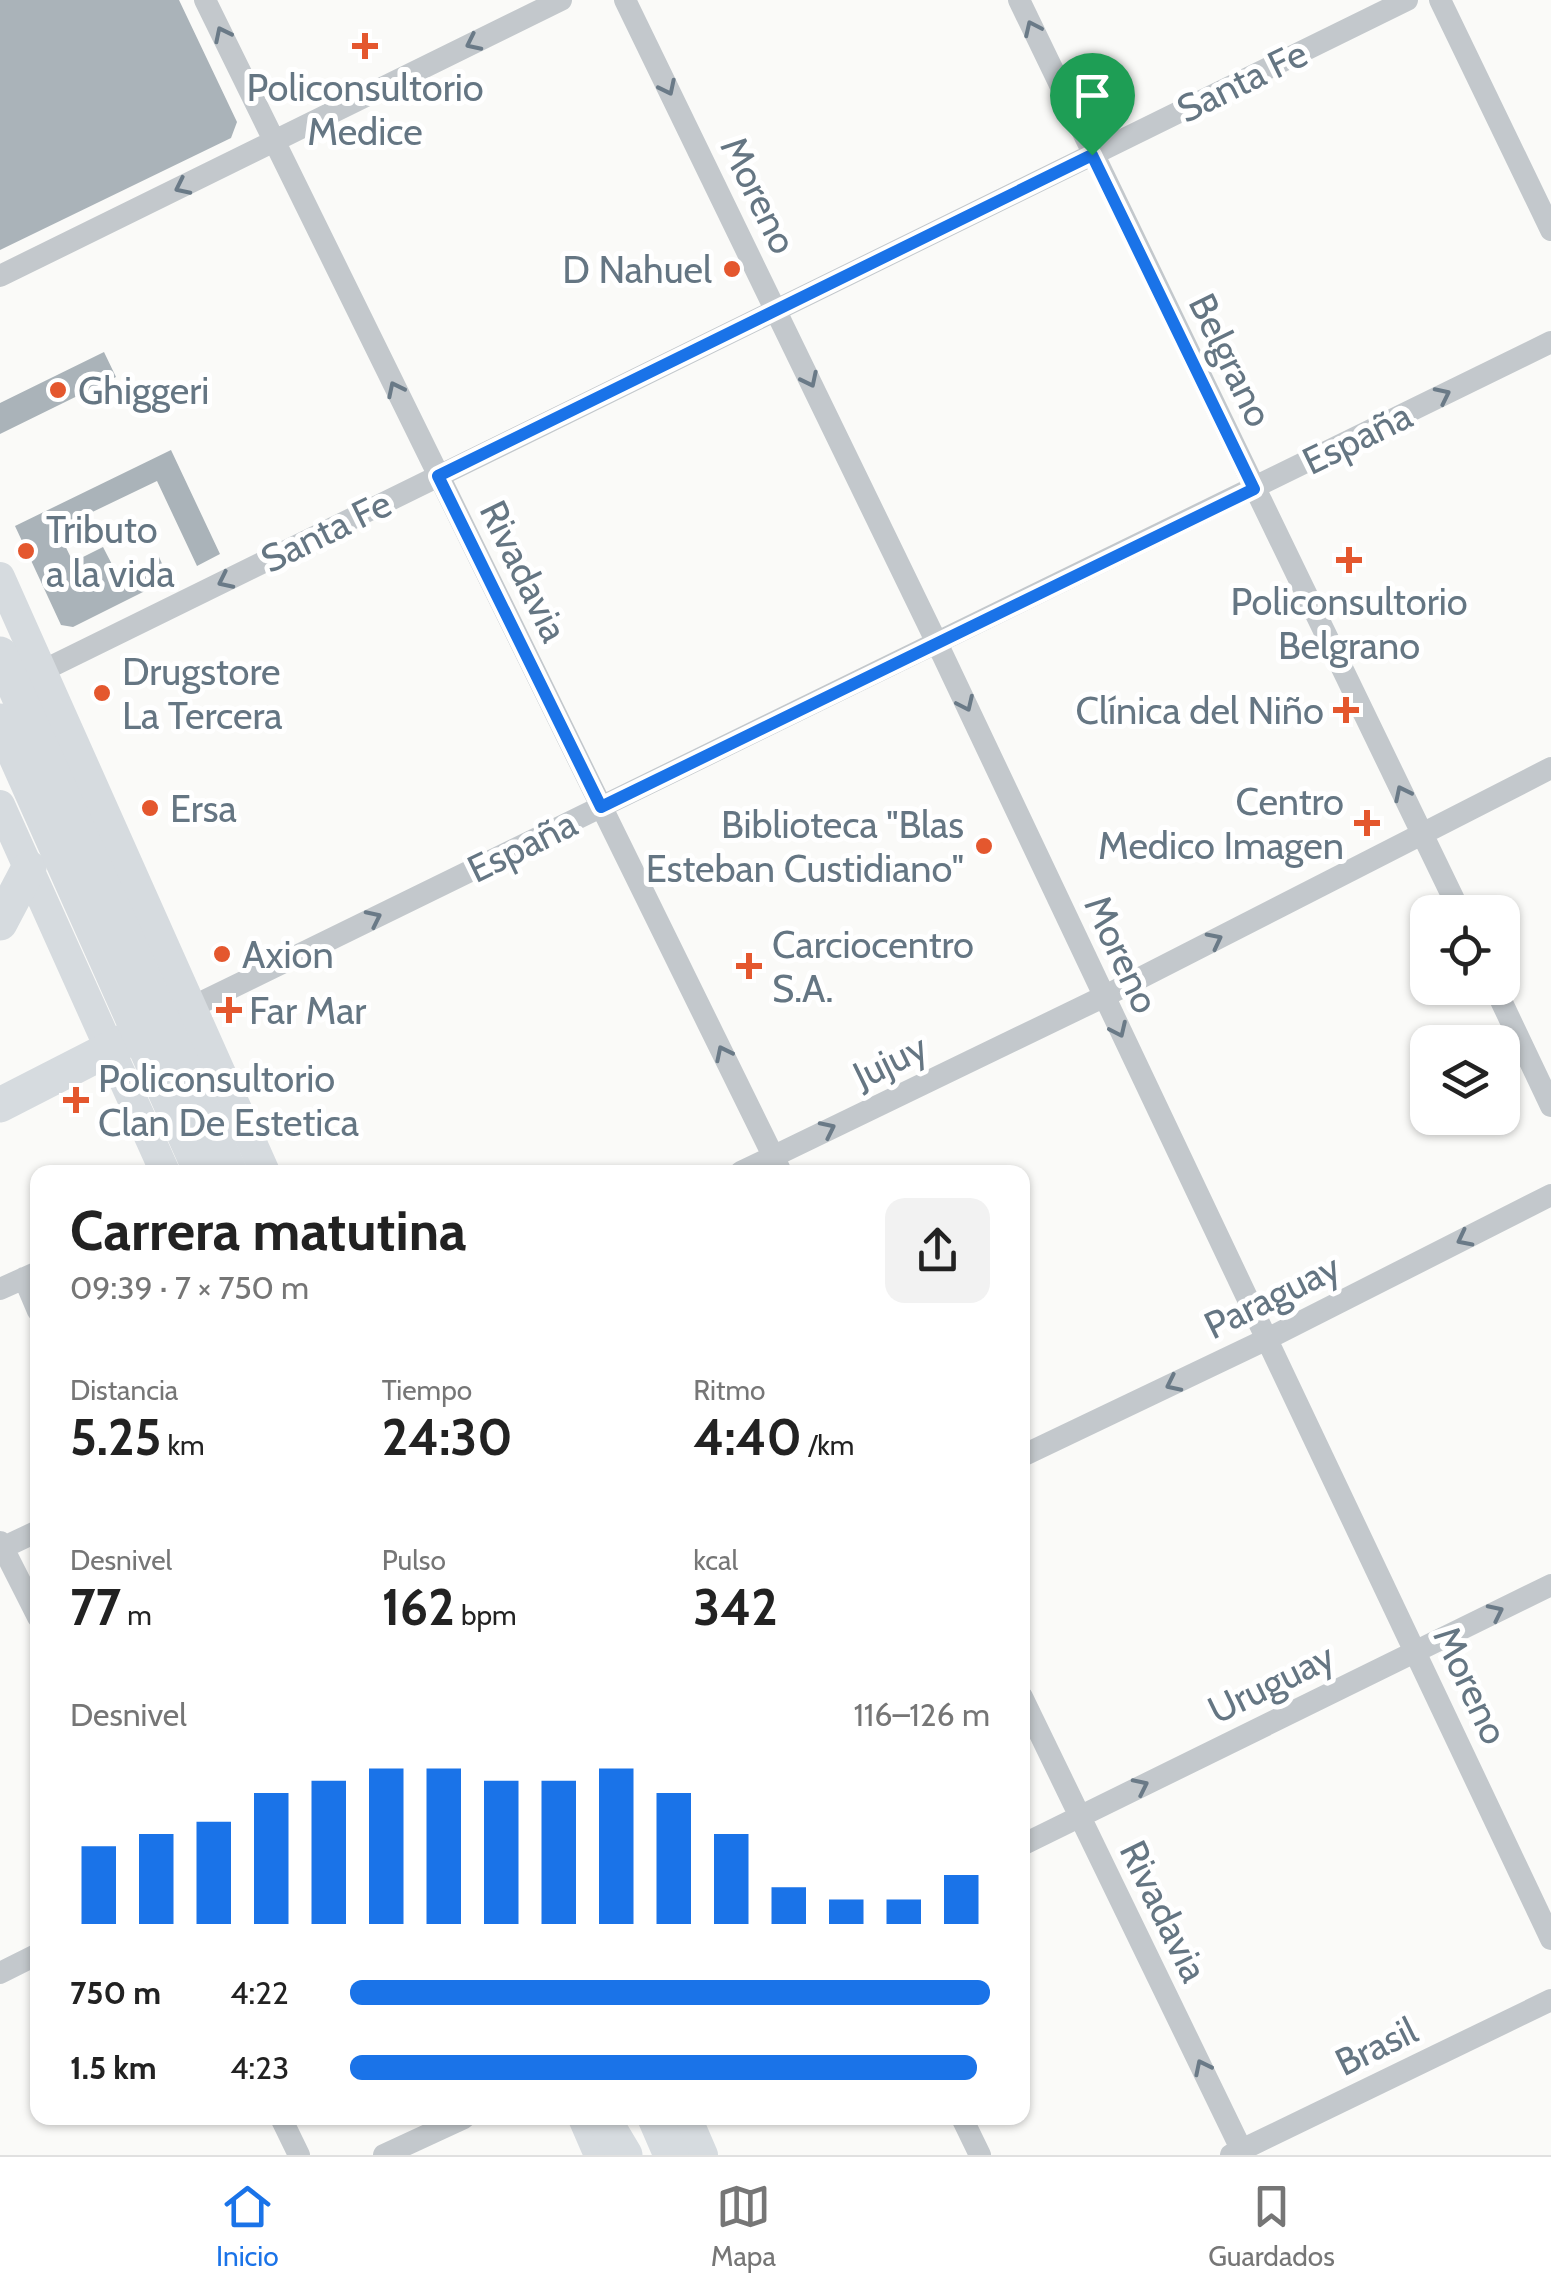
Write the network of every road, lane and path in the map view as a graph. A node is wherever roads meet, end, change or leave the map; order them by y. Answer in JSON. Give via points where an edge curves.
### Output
{"nodes":[{"id":1,"x":205,"y":0,"type":"edge"},
{"id":2,"x":561,"y":0,"type":"edge"},
{"id":3,"x":625,"y":0,"type":"edge"},
{"id":4,"x":1019,"y":0,"type":"edge"},
{"id":5,"x":1407,"y":0,"type":"edge"},
{"id":6,"x":1440,"y":0,"type":"edge"},
{"id":7,"x":274,"y":142,"type":"junction"},
{"id":8,"x":1092,"y":155,"type":"junction"},
{"id":9,"x":1551,"y":230,"type":"edge"},
{"id":10,"x":0,"y":276,"type":"edge"},
{"id":11,"x":778,"y":312,"type":"junction"},
{"id":12,"x":1551,"y":342,"type":"edge"},
{"id":13,"x":438,"y":476,"type":"junction"},
{"id":14,"x":1254,"y":489,"type":"junction"},
{"id":15,"x":0,"y":577,"type":"edge"},
{"id":16,"x":937,"y":643,"type":"junction"},
{"id":17,"x":14,"y":676,"type":"edge"},
{"id":18,"x":0,"y":721,"type":"edge"},
{"id":19,"x":1551,"y":768,"type":"edge"},
{"id":20,"x":0,"y":805,"type":"edge"},
{"id":21,"x":601,"y":807,"type":"junction"},
{"id":22,"x":1423,"y":835,"type":"junction"},
{"id":23,"x":29,"y":868,"type":"junction"},
{"id":24,"x":1452,"y":895,"type":"edge"},
{"id":25,"x":0,"y":923,"type":"edge"},
{"id":26,"x":1103,"y":997,"type":"junction"},
{"id":27,"x":1503,"y":1005,"type":"edge"},
{"id":28,"x":151,"y":1027,"type":"junction"},
{"id":29,"x":0,"y":1104,"type":"edge"},
{"id":30,"x":1551,"y":1106,"type":"edge"},
{"id":31,"x":777,"y":1164,"type":"edge"},
{"id":32,"x":164,"y":1165,"type":"edge"},
{"id":33,"x":199,"y":1165,"type":"edge"},
{"id":34,"x":226,"y":1165,"type":"edge"},
{"id":35,"x":259,"y":1165,"type":"edge"},
{"id":36,"x":1551,"y":1195,"type":"edge"},
{"id":37,"x":30,"y":1275,"type":"edge"},
{"id":38,"x":0,"y":1289,"type":"edge"},
{"id":39,"x":1265,"y":1340,"type":"junction"},
{"id":40,"x":1030,"y":1452,"type":"edge"},
{"id":41,"x":30,"y":1534,"type":"edge"},
{"id":42,"x":1,"y":1547,"type":"edge"},
{"id":43,"x":1551,"y":1586,"type":"edge"},
{"id":44,"x":30,"y":1603,"type":"edge"},
{"id":45,"x":1417,"y":1652,"type":"junction"},
{"id":46,"x":1030,"y":1713,"type":"edge"},
{"id":47,"x":1079,"y":1816,"type":"junction"},
{"id":48,"x":1030,"y":1841,"type":"edge"},
{"id":49,"x":1551,"y":1940,"type":"edge"},
{"id":50,"x":30,"y":1958,"type":"edge"},
{"id":51,"x":0,"y":1973,"type":"edge"},
{"id":52,"x":1551,"y":2000,"type":"edge"},
{"id":53,"x":284,"y":2125,"type":"edge"},
{"id":54,"x":449,"y":2125,"type":"edge"},
{"id":55,"x":586,"y":2125,"type":"edge"},
{"id":56,"x":608,"y":2125,"type":"edge"},
{"id":57,"x":621,"y":2125,"type":"edge"},
{"id":58,"x":658,"y":2125,"type":"edge"},
{"id":59,"x":690,"y":2125,"type":"edge"},
{"id":60,"x":965,"y":2125,"type":"edge"},
{"id":61,"x":1239,"y":2153,"type":"edge"},
{"id":62,"x":299,"y":2155,"type":"edge"},
{"id":63,"x":384,"y":2155,"type":"edge"},
{"id":64,"x":599,"y":2155,"type":"edge"},
{"id":65,"x":624,"y":2155,"type":"edge"},
{"id":66,"x":634,"y":2155,"type":"edge"},
{"id":67,"x":671,"y":2155,"type":"edge"},
{"id":68,"x":703,"y":2155,"type":"edge"},
{"id":69,"x":980,"y":2155,"type":"edge"}],
"edges":[{"from":7,"to":1,"type":"street","name":"Rivadavia","one_way":true},
{"from":2,"to":7,"type":"street","one_way":true},
{"from":3,"to":11,"type":"street","name":"Moreno","one_way":true},
{"from":8,"to":4,"type":"street","name":"Belgrano","one_way":true},
{"from":5,"to":8,"type":"street","name":"Santa Fe"},
{"from":6,"to":9,"type":"street"},
{"from":7,"to":10,"type":"street","one_way":true},
{"from":13,"to":7,"type":"street","name":"Rivadavia","one_way":true},
{"from":8,"to":11,"type":"street","name":"Santa Fe"},
{"from":8,"to":14,"type":"street","name":"Belgrano"},
{"from":11,"to":13,"type":"street","name":"Santa Fe"},
{"from":11,"to":16,"type":"street","name":"Moreno","one_way":true},
{"from":14,"to":12,"type":"street","name":"España","one_way":true},
{"from":13,"to":17,"type":"street","name":"Santa Fe","one_way":true},
{"from":13,"to":21,"type":"street","name":"Rivadavia"},
{"from":14,"to":16,"type":"street","name":"España"},
{"from":22,"to":14,"type":"street","name":"Belgrano","one_way":true},
{"from":15,"to":17,"type":"main road"},
{"from":16,"to":21,"type":"street","name":"España"},
{"from":16,"to":26,"type":"street","name":"Moreno","one_way":true},
{"from":17,"to":28,"type":"main road"},
{"from":17,"to":28,"type":"main road","via":[[115,835]]},
{"from":18,"to":28,"type":"main road"},
{"from":19,"to":22,"type":"street","name":"Jujuy"},
{"from":20,"to":23,"type":"main road"},
{"from":28,"to":21,"type":"street","name":"España","one_way":true},
{"from":31,"to":21,"type":"street","name":"Rivadavia","one_way":true},
{"from":22,"to":24,"type":"street","name":"Belgrano"},
{"from":26,"to":22,"type":"street","name":"Jujuy","one_way":true},
{"from":23,"to":25,"type":"main road"},
{"from":23,"to":28,"type":"main road"},
{"from":31,"to":26,"type":"street","name":"Jujuy","one_way":true},
{"from":26,"to":39,"type":"street","name":"Moreno","one_way":true},
{"from":27,"to":30,"type":"street"},
{"from":28,"to":29,"type":"main road"},
{"from":28,"to":32,"type":"main road"},
{"from":28,"to":33,"type":"main road"},
{"from":28,"to":34,"type":"main road"},
{"from":28,"to":35,"type":"main road"},
{"from":36,"to":39,"type":"street","name":"Paraguay","one_way":true},
{"from":37,"to":38,"type":"street"},
{"from":39,"to":40,"type":"street","name":"Paraguay","one_way":true},
{"from":39,"to":45,"type":"street","name":"Moreno"},
{"from":41,"to":42,"type":"street"},
{"from":42,"to":44,"type":"street"},
{"from":45,"to":43,"type":"street","name":"Uruguay","one_way":true},
{"from":47,"to":45,"type":"street","name":"Uruguay","one_way":true},
{"from":45,"to":49,"type":"street","name":"Moreno"},
{"from":46,"to":47,"type":"street","name":"Rivadavia"},
{"from":47,"to":48,"type":"street","name":"Uruguay"},
{"from":61,"to":47,"type":"street","name":"Rivadavia","one_way":true},
{"from":50,"to":51,"type":"street"},
{"from":52,"to":61,"type":"street","name":"Brasil"},
{"from":53,"to":62,"type":"street"},
{"from":54,"to":63,"type":"street"},
{"from":55,"to":64,"type":"main road"},
{"from":56,"to":65,"type":"main road"},
{"from":57,"to":66,"type":"main road"},
{"from":58,"to":67,"type":"main road"},
{"from":59,"to":68,"type":"main road"},
{"from":60,"to":69,"type":"street"}]}
